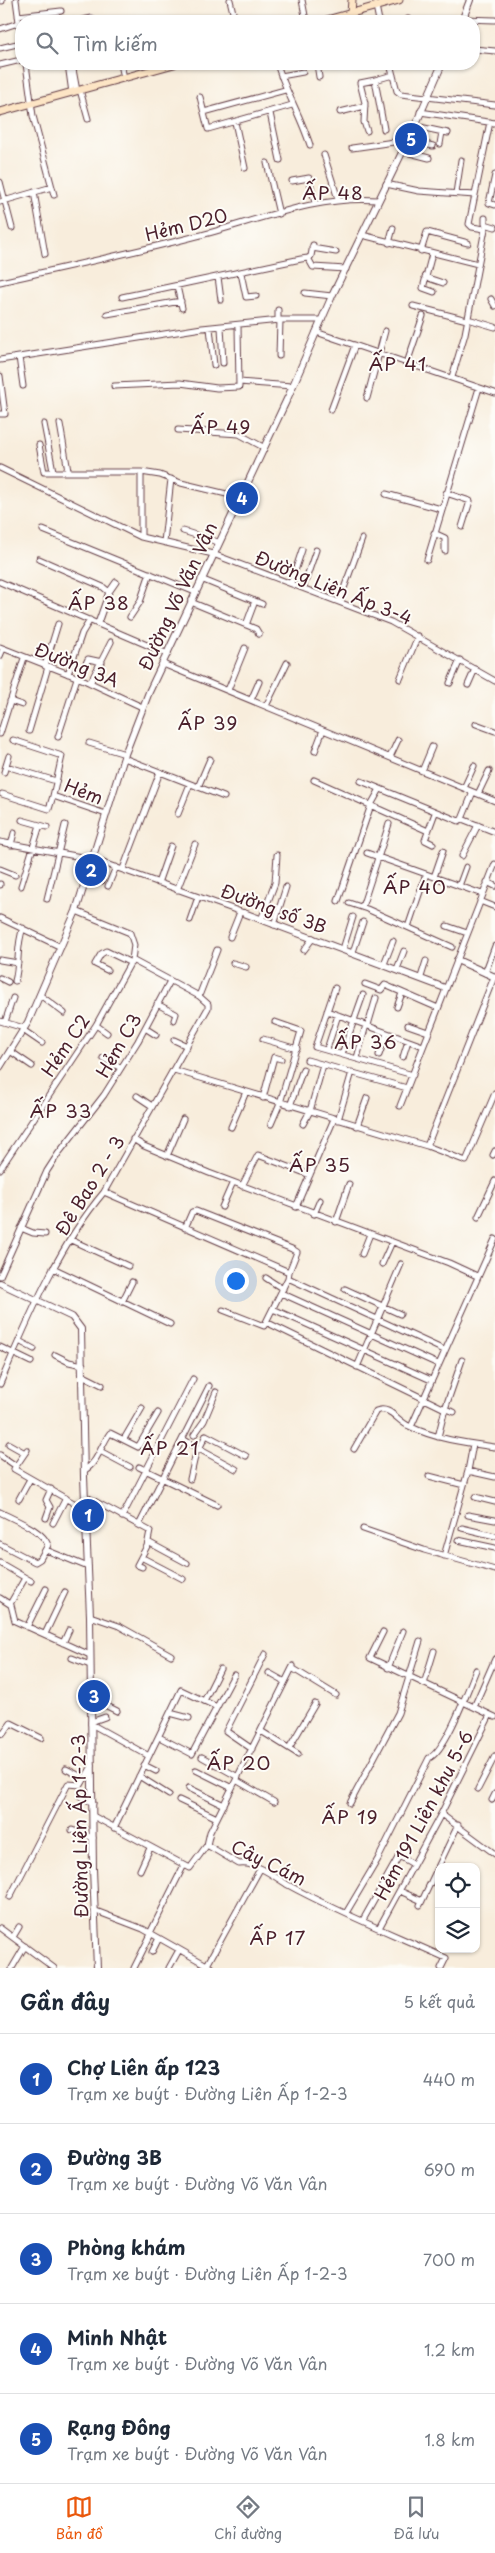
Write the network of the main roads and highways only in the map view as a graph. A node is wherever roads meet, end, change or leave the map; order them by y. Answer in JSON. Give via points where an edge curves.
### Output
{"nodes":[{"id":1,"x":352,"y":0,"type":"edge"},
{"id":2,"x":399,"y":0,"type":"edge"},
{"id":3,"x":350,"y":13,"type":"junction"},
{"id":4,"x":343,"y":15,"type":"edge"},
{"id":5,"x":153,"y":70,"type":"edge"},
{"id":6,"x":0,"y":112,"type":"edge"}],
"edges":[{"from":1,"to":3,"type":"main road"},
{"from":2,"to":3,"type":"main road"},
{"from":3,"to":4,"type":"main road"},
{"from":5,"to":6,"type":"main road"}]}
